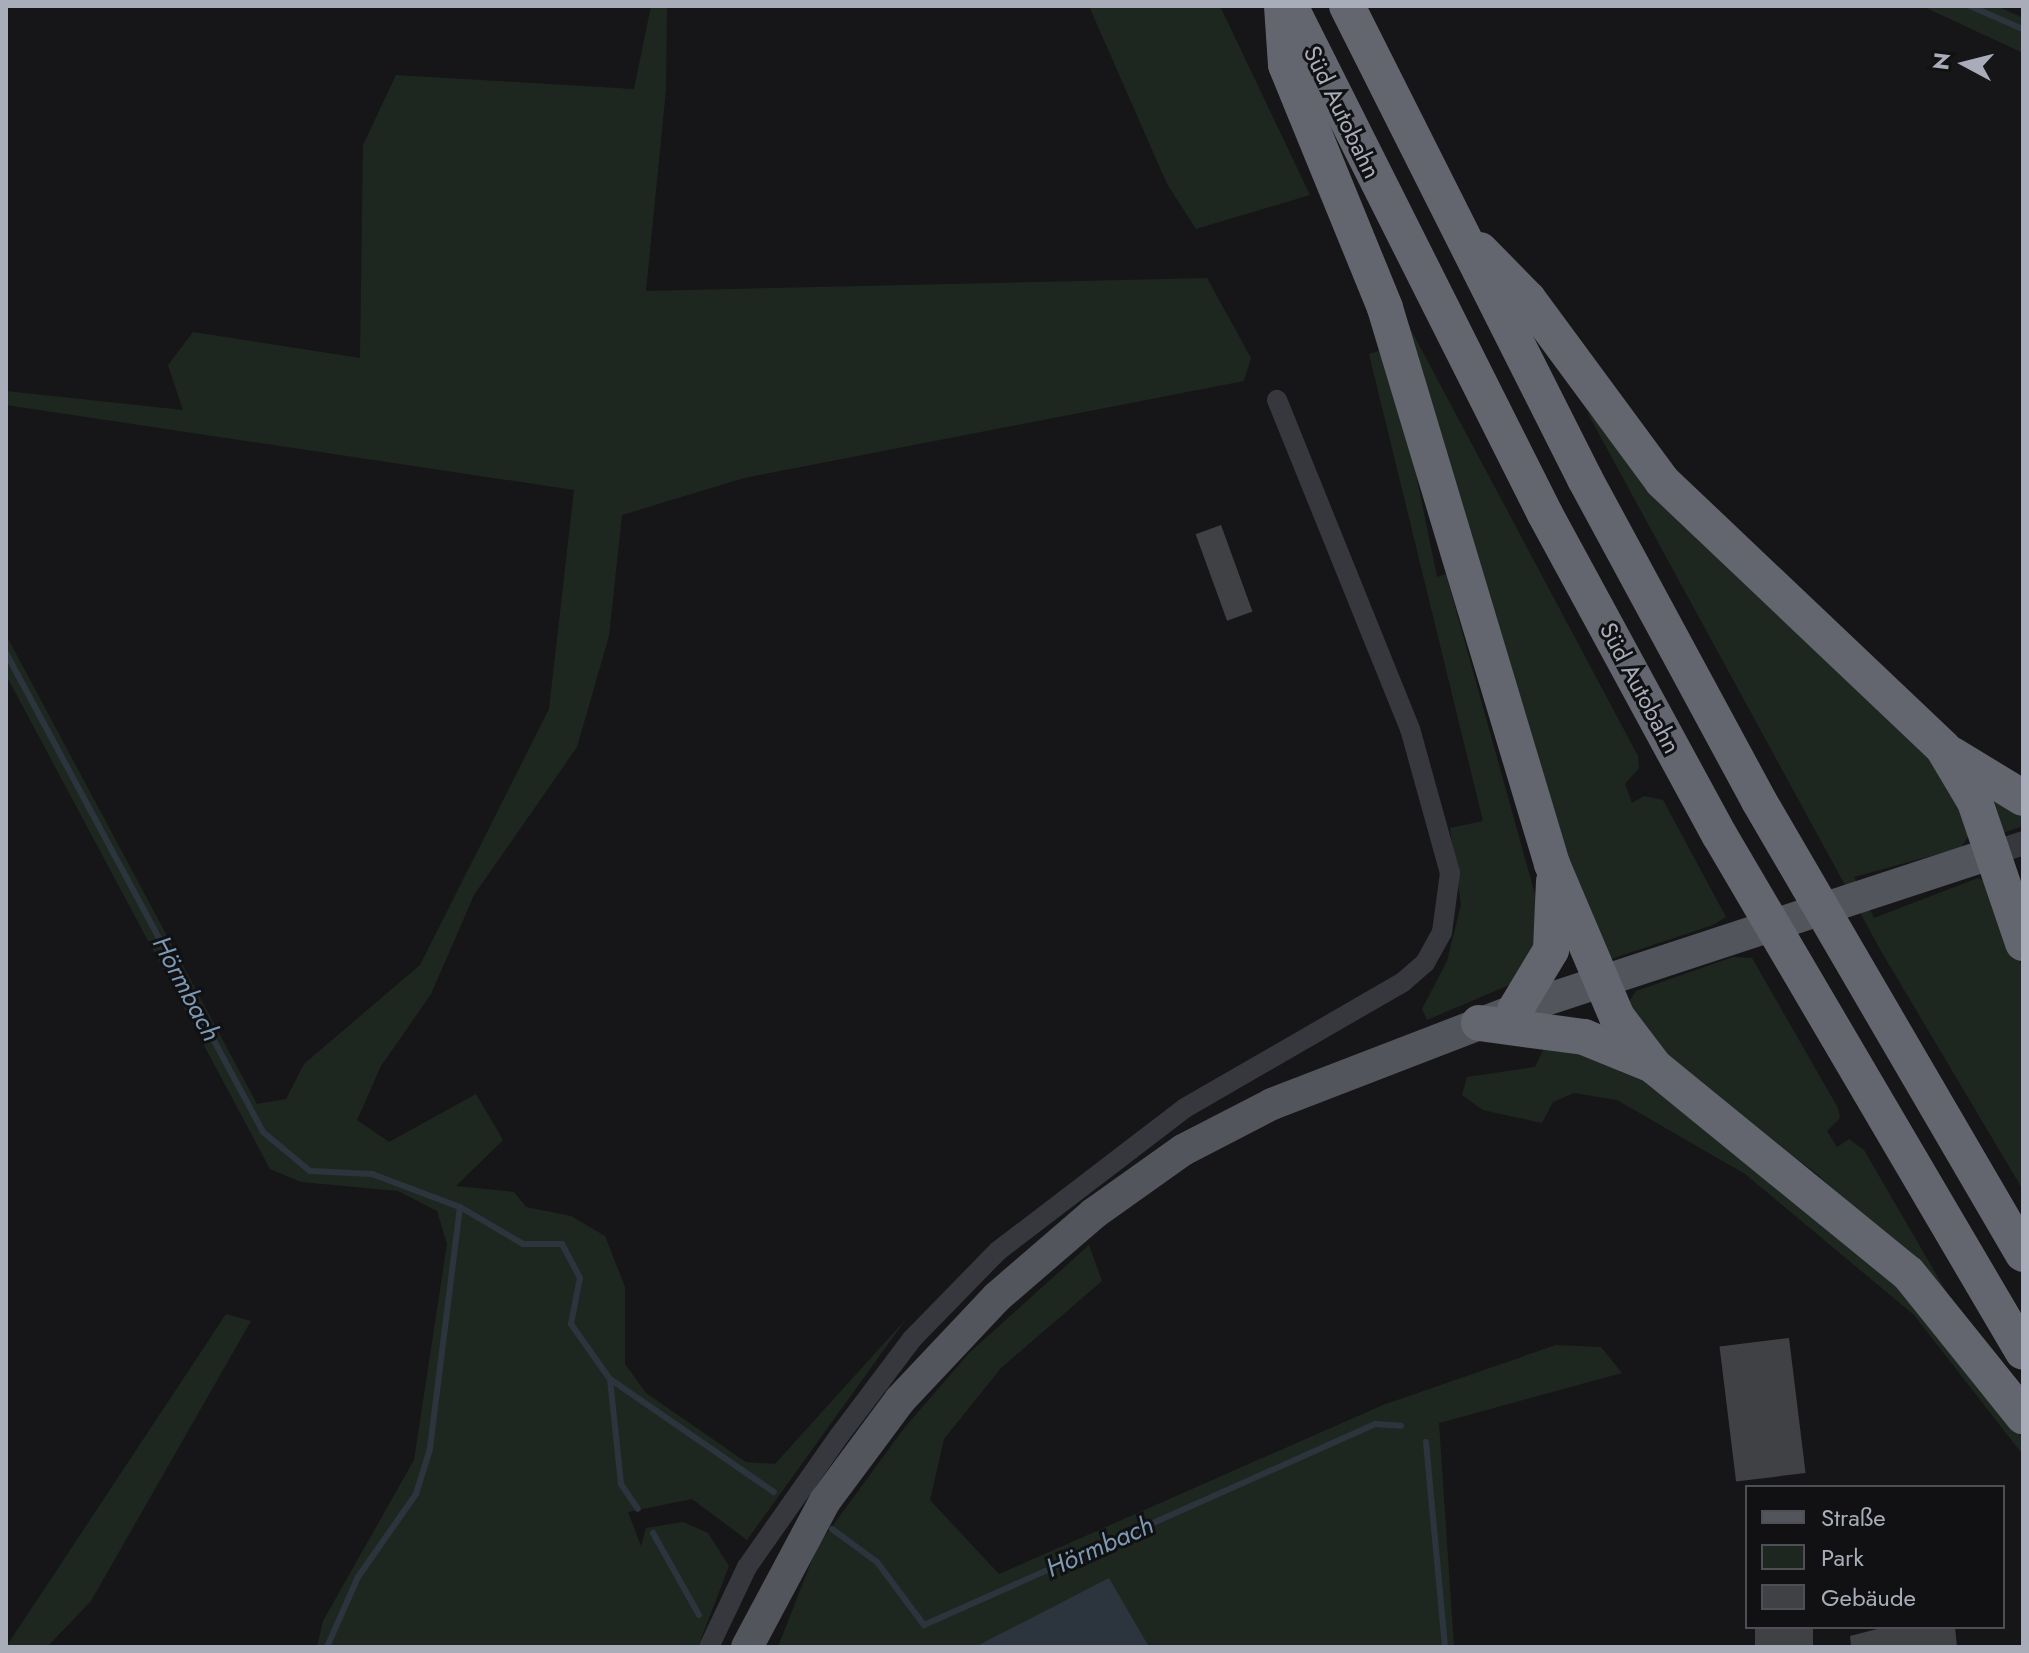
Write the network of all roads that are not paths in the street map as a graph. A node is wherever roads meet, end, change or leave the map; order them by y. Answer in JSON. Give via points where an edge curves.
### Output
{"nodes":[{"id":1,"x":1282,"y":6,"type":"edge"},
{"id":2,"x":1290,"y":6,"type":"edge"},
{"id":3,"x":1347,"y":6,"type":"edge"},
{"id":4,"x":1454,"y":223,"type":"junction"},
{"id":5,"x":1277,"y":400,"type":"dead end"},
{"id":6,"x":1943,"y":748,"type":"junction"},
{"id":7,"x":2023,"y":798,"type":"edge"},
{"id":8,"x":2008,"y":848,"type":"edge"},
{"id":9,"x":1552,"y":864,"type":"junction"},
{"id":10,"x":2023,"y":943,"type":"edge"},
{"id":11,"x":1600,"y":982,"type":"junction"},
{"id":12,"x":1515,"y":1010,"type":"junction"},
{"id":13,"x":1479,"y":1023,"type":"junction"},
{"id":14,"x":1655,"y":1067,"type":"junction"},
{"id":15,"x":2023,"y":1254,"type":"edge"},
{"id":16,"x":2023,"y":1352,"type":"edge"},
{"id":17,"x":2023,"y":1416,"type":"edge"},
{"id":18,"x":709,"y":1647,"type":"edge"},
{"id":19,"x":747,"y":1647,"type":"edge"}],
"edges":[{"from":1,"to":9,"type":"highway","via":[[1286,65],[1417,402]]},
{"from":2,"to":16,"type":"highway","name":"Süd Autobahn","via":[[1545,514],[1720,836]]},
{"from":3,"to":4,"type":"highway"},
{"from":4,"to":6,"type":"highway","via":[[1528,299],[1662,481]]},
{"from":4,"to":15,"type":"highway","via":[[1759,801]]},
{"from":5,"to":18,"type":"street","via":[[1410,729],[1450,873],[1442,932],[1425,963],[1403,982],[1185,1108],[998,1251],[912,1339],[839,1436],[747,1567]]},
{"from":6,"to":7,"type":"highway"},
{"from":6,"to":8,"type":"highway"},
{"from":8,"to":10,"type":"highway"},
{"from":8,"to":11,"type":"main road"},
{"from":9,"to":11,"type":"highway"},
{"from":9,"to":12,"type":"highway","via":[[1551,950]]},
{"from":11,"to":12,"type":"main road"},
{"from":11,"to":14,"type":"highway"},
{"from":12,"to":13,"type":"main road"},
{"from":13,"to":14,"type":"highway","via":[[1584,1037]]},
{"from":13,"to":19,"type":"main road","via":[[1272,1104],[1183,1150],[1093,1214],[997,1297],[900,1400],[825,1501]]},
{"from":14,"to":17,"type":"highway","via":[[1908,1273]]}]}
